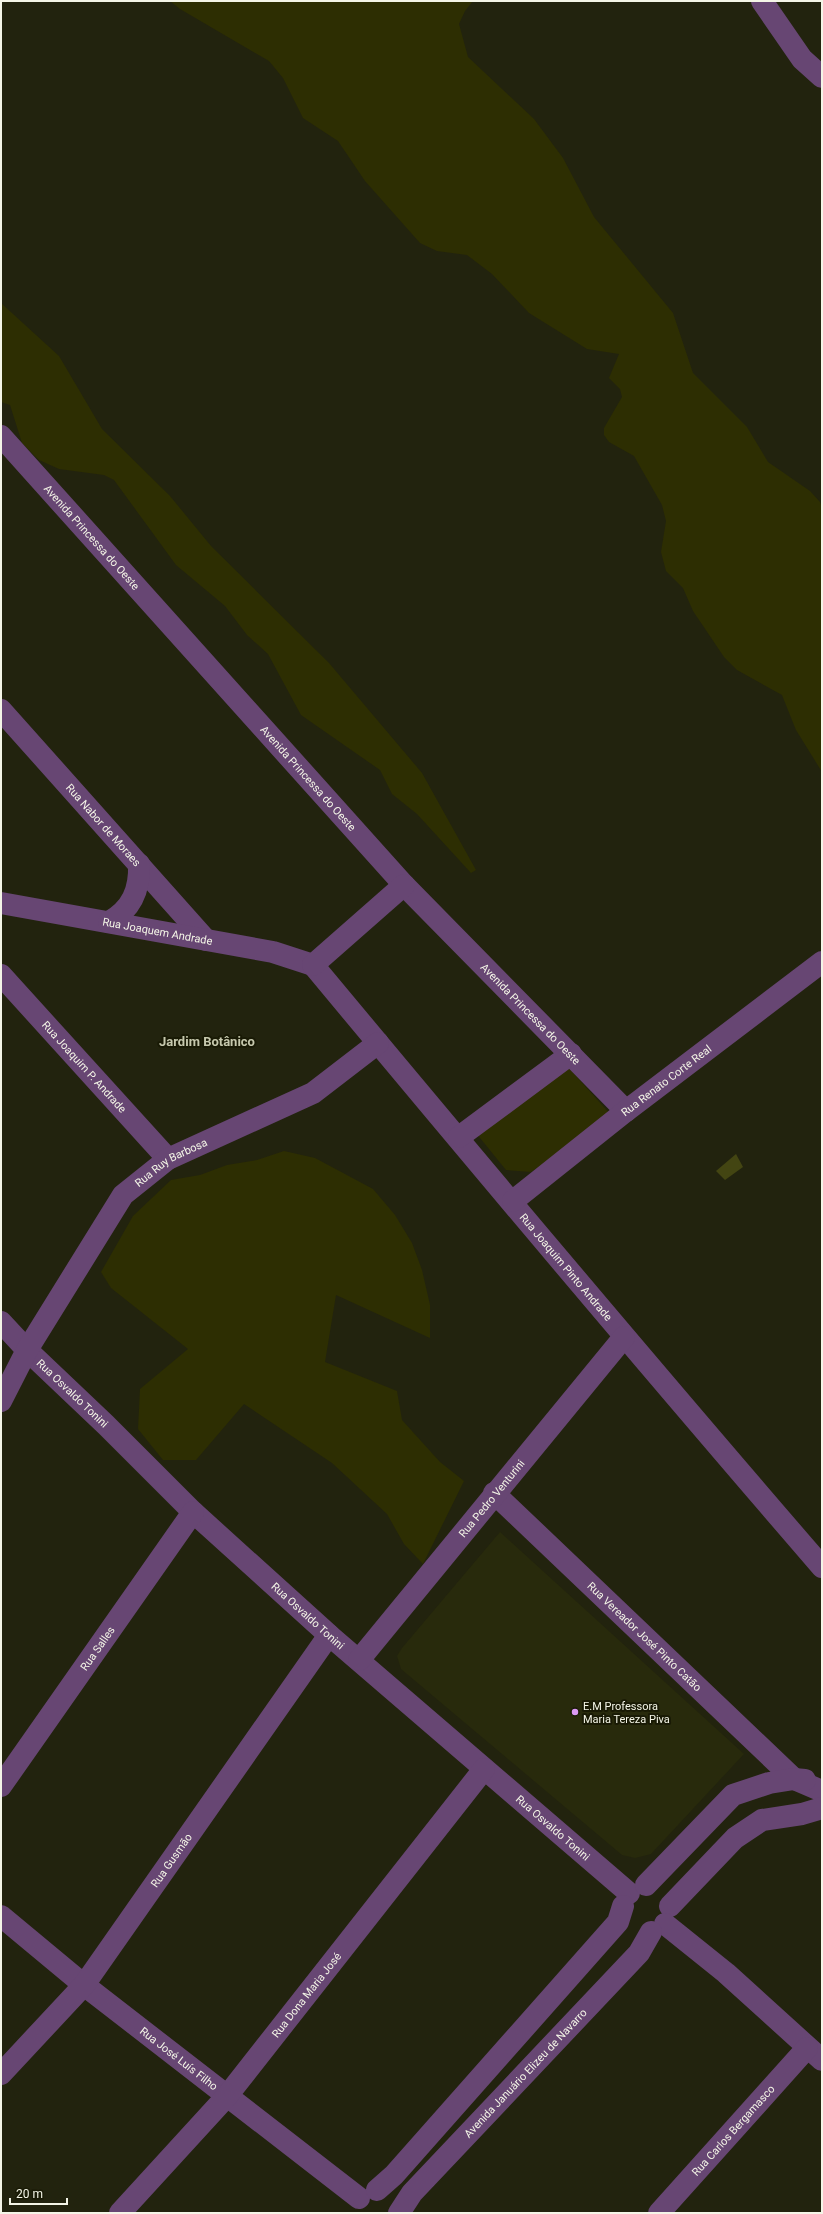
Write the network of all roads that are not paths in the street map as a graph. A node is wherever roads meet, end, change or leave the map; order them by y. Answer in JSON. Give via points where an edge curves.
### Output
{"nodes":[{"id":1,"x":762,"y":1,"type":"edge"},
{"id":2,"x":822,"y":77,"type":"edge"},
{"id":3,"x":1,"y":436,"type":"edge"},
{"id":4,"x":1,"y":710,"type":"edge"},
{"id":5,"x":139,"y":864,"type":"junction"},
{"id":6,"x":404,"y":885,"type":"junction"},
{"id":7,"x":1,"y":903,"type":"edge"},
{"id":8,"x":109,"y":922,"type":"junction"},
{"id":9,"x":206,"y":940,"type":"junction"},
{"id":10,"x":822,"y":962,"type":"edge"},
{"id":11,"x":313,"y":965,"type":"junction"},
{"id":12,"x":1,"y":975,"type":"edge"},
{"id":13,"x":378,"y":1043,"type":"junction"},
{"id":14,"x":571,"y":1054,"type":"junction"},
{"id":15,"x":626,"y":1111,"type":"junction"},
{"id":16,"x":459,"y":1137,"type":"junction"},
{"id":17,"x":168,"y":1159,"type":"junction"},
{"id":18,"x":513,"y":1201,"type":"junction"},
{"id":19,"x":1,"y":1322,"type":"edge"},
{"id":20,"x":624,"y":1337,"type":"junction"},
{"id":21,"x":27,"y":1350,"type":"junction"},
{"id":22,"x":1,"y":1401,"type":"edge"},
{"id":23,"x":494,"y":1493,"type":"junction"},
{"id":24,"x":193,"y":1512,"type":"junction"},
{"id":25,"x":822,"y":1567,"type":"edge"},
{"id":26,"x":329,"y":1635,"type":"junction"},
{"id":27,"x":358,"y":1660,"type":"junction"},
{"id":28,"x":484,"y":1769,"type":"junction"},
{"id":29,"x":822,"y":1778,"type":"edge"},
{"id":30,"x":794,"y":1780,"type":"junction"},
{"id":31,"x":1,"y":1786,"type":"edge"},
{"id":32,"x":822,"y":1791,"type":"edge"},
{"id":33,"x":822,"y":1808,"type":"edge"},
{"id":34,"x":633,"y":1895,"type":"junction"},
{"id":35,"x":1,"y":1916,"type":"edge"},
{"id":36,"x":662,"y":1921,"type":"junction"},
{"id":37,"x":84,"y":1985,"type":"junction"},
{"id":38,"x":815,"y":2054,"type":"edge"},
{"id":39,"x":1,"y":2074,"type":"edge"},
{"id":40,"x":227,"y":2096,"type":"junction"},
{"id":41,"x":363,"y":2200,"type":"edge"},
{"id":42,"x":120,"y":2213,"type":"edge"},
{"id":43,"x":399,"y":2213,"type":"edge"},
{"id":44,"x":660,"y":2213,"type":"edge"}],
"edges":[{"from":1,"to":2,"type":"street","via":[[802,59]]},
{"from":3,"to":6,"type":"street","name":"Avenida Princessa do Oeste"},
{"from":4,"to":5,"type":"street","name":"Rua Nabor de Moraes"},
{"from":5,"to":8,"type":"street","via":[[140,882],[130,903],[121,915]]},
{"from":5,"to":9,"type":"street","name":"Rua Nabor de Moraes"},
{"from":6,"to":11,"type":"street"},
{"from":6,"to":14,"type":"street","name":"Avenida Princessa do Oeste"},
{"from":7,"to":8,"type":"street","name":"Rua Joaquem Andrade"},
{"from":8,"to":9,"type":"street","name":"Rua Joaquem Andrade"},
{"from":9,"to":11,"type":"street","name":"Rua Joaquem Andrade","via":[[272,952]]},
{"from":10,"to":15,"type":"street","name":"Rua Renato Corte Real"},
{"from":11,"to":13,"type":"street","name":"Rua Joaquim Pinto Andrade"},
{"from":12,"to":17,"type":"street","name":"Rua Joaquim P. Andrade"},
{"from":13,"to":16,"type":"street","name":"Rua Joaquim Pinto Andrade"},
{"from":13,"to":17,"type":"street","name":"Rua Ruy Barbosa","via":[[313,1093]]},
{"from":14,"to":15,"type":"street","name":"Avenida Princessa do Oeste"},
{"from":14,"to":16,"type":"street"},
{"from":15,"to":18,"type":"street","name":"Rua Renato Corte Real"},
{"from":16,"to":18,"type":"street","name":"Rua Joaquim Pinto Andrade"},
{"from":17,"to":21,"type":"street","name":"Rua Ruy Barbosa","via":[[123,1194]]},
{"from":18,"to":20,"type":"street","name":"Rua Joaquim Pinto Andrade"},
{"from":19,"to":21,"type":"street","name":"Rua Osvaldo Tonini"},
{"from":20,"to":23,"type":"street","name":"Rua Pedro Venturini"},
{"from":20,"to":25,"type":"street","name":"Rua Joaquim Pinto Andrade"},
{"from":21,"to":22,"type":"street","name":"Rua Ruy Barbosa"},
{"from":21,"to":24,"type":"street","name":"Rua Osvaldo Tonini"},
{"from":23,"to":27,"type":"street","name":"Rua Pedro Venturini"},
{"from":23,"to":30,"type":"street","name":"Rua Vereador José Pinto Catão"},
{"from":24,"to":26,"type":"street","name":"Rua Osvaldo Tonini"},
{"from":24,"to":31,"type":"street","name":"Rua Salles"},
{"from":26,"to":27,"type":"street","name":"Rua Osvaldo Tonini"},
{"from":26,"to":37,"type":"street","name":"Rua Gusmão"},
{"from":27,"to":28,"type":"street","name":"Rua Osvaldo Tonini"},
{"from":28,"to":34,"type":"street","name":"Rua Osvaldo Tonini"},
{"from":28,"to":40,"type":"street","name":"Rua Dona Maria José"},
{"from":29,"to":30,"type":"street","via":[[813,1781]]},
{"from":30,"to":32,"type":"street"},
{"from":30,"to":34,"type":"street","via":[[769,1783],[733,1795]]},
{"from":33,"to":36,"type":"street","name":"Avenida Januário Elizeu de Navarro","via":[[762,1820],[736,1838]]},
{"from":34,"to":36,"type":"street","via":[[660,1889],[667,1897]]},
{"from":34,"to":36,"type":"street","via":[[625,1917],[630,1925],[641,1931]]},
{"from":34,"to":41,"type":"street","via":[[618,1922],[394,2175]]},
{"from":35,"to":37,"type":"street","name":"Rua José Luís Filho"},
{"from":36,"to":38,"type":"street","via":[[726,1973]]},
{"from":36,"to":43,"type":"street","name":"Avenida Januário Elizeu de Navarro","via":[[639,1953],[412,2193]]},
{"from":37,"to":39,"type":"street","name":"Rua Gusmão"},
{"from":37,"to":40,"type":"street","name":"Rua José Luís Filho"},
{"from":38,"to":44,"type":"street","name":"Rua Carlos Bergamasco"},
{"from":40,"to":41,"type":"street","name":"Rua José Luís Filho"},
{"from":40,"to":42,"type":"street","name":"Rua Dona Maria José"},
{"from":41,"to":43,"type":"street","name":"Rua José Luís Filho","via":[[390,2195],[395,2200]]}]}
